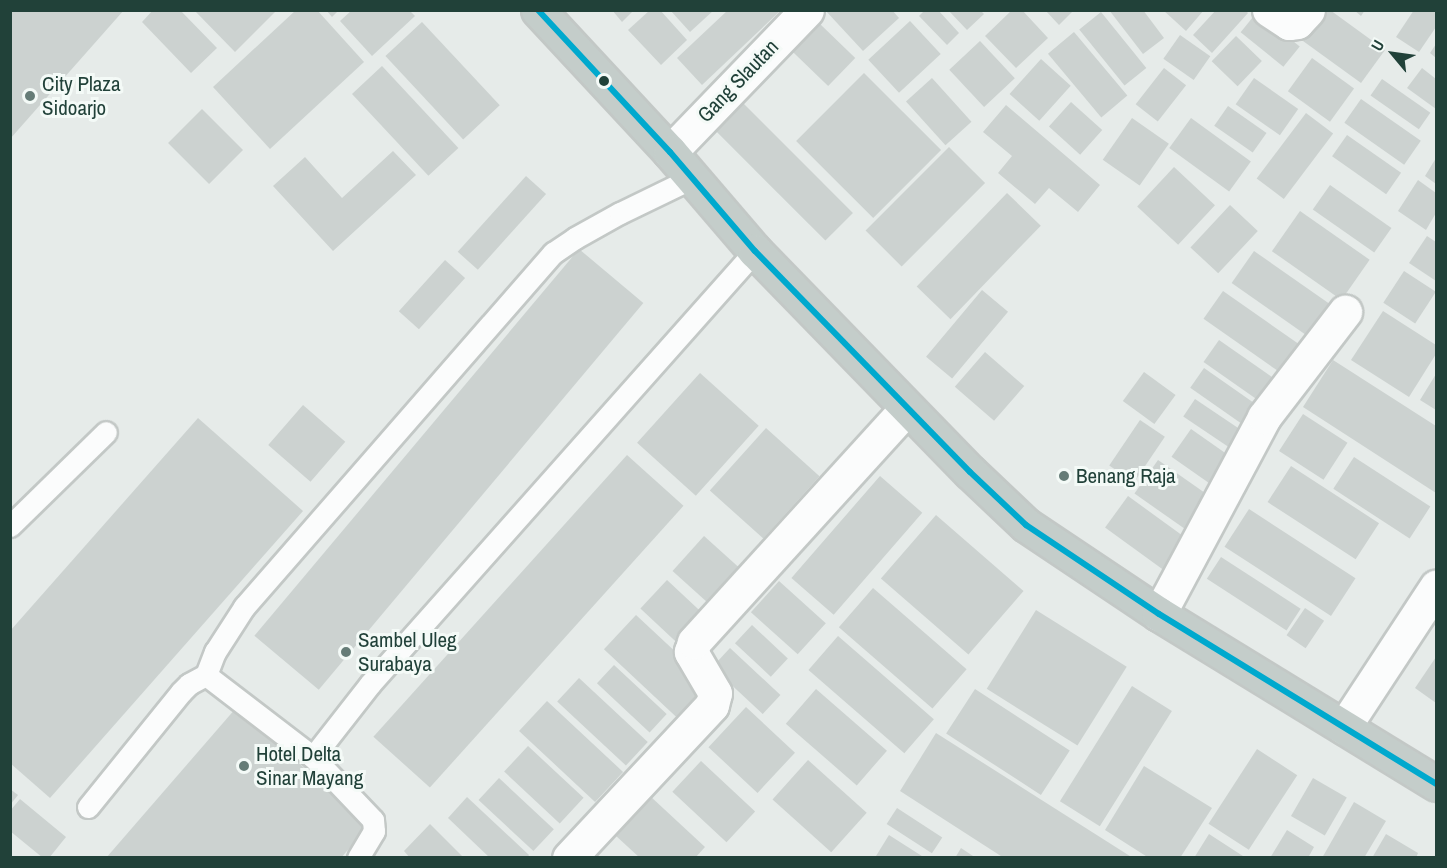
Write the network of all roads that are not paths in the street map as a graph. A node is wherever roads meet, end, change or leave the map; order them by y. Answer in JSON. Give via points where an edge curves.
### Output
{"nodes":[{"id":1,"x":538,"y":10,"type":"edge"},
{"id":2,"x":807,"y":10,"type":"edge"},
{"id":3,"x":1269,"y":10,"type":"edge"},
{"id":4,"x":1308,"y":10,"type":"edge"},
{"id":5,"x":670,"y":152,"type":"junction"},
{"id":6,"x":692,"y":178,"type":"junction"},
{"id":7,"x":755,"y":251,"type":"junction"},
{"id":8,"x":1345,"y":312,"type":"dead end"},
{"id":9,"x":907,"y":408,"type":"junction"},
{"id":10,"x":106,"y":432,"type":"dead end"},
{"id":11,"x":10,"y":526,"type":"edge"},
{"id":12,"x":1437,"y":587,"type":"edge"},
{"id":13,"x":1159,"y":614,"type":"junction"},
{"id":14,"x":206,"y":675,"type":"junction"},
{"id":15,"x":1344,"y":727,"type":"junction"},
{"id":16,"x":313,"y":756,"type":"junction"},
{"id":17,"x":1437,"y":784,"type":"edge"},
{"id":18,"x":88,"y":807,"type":"dead end"},
{"id":19,"x":358,"y":858,"type":"edge"},
{"id":20,"x":569,"y":858,"type":"edge"}],
"edges":[{"from":1,"to":5,"type":"highway"},
{"from":2,"to":5,"type":"street","name":"Gang Slautan"},
{"from":3,"to":4,"type":"street","via":[[1289,23],[1297,22]]},
{"from":5,"to":6,"type":"highway"},
{"from":6,"to":7,"type":"highway"},
{"from":6,"to":14,"type":"lane","via":[[620,213],[554,253],[244,607],[215,652]]},
{"from":7,"to":9,"type":"highway"},
{"from":7,"to":16,"type":"lane","via":[[370,684]]},
{"from":8,"to":13,"type":"street","via":[[1264,417]]},
{"from":9,"to":13,"type":"highway","via":[[1026,525]]},
{"from":9,"to":20,"type":"street","via":[[694,642],[691,652],[715,693],[712,705]]},
{"from":10,"to":11,"type":"lane"},
{"from":12,"to":15,"type":"street"},
{"from":13,"to":15,"type":"highway"},
{"from":14,"to":16,"type":"lane"},
{"from":14,"to":18,"type":"lane","via":[[181,692]]},
{"from":15,"to":17,"type":"highway"},
{"from":16,"to":19,"type":"lane","via":[[373,820],[374,831]]}]}
